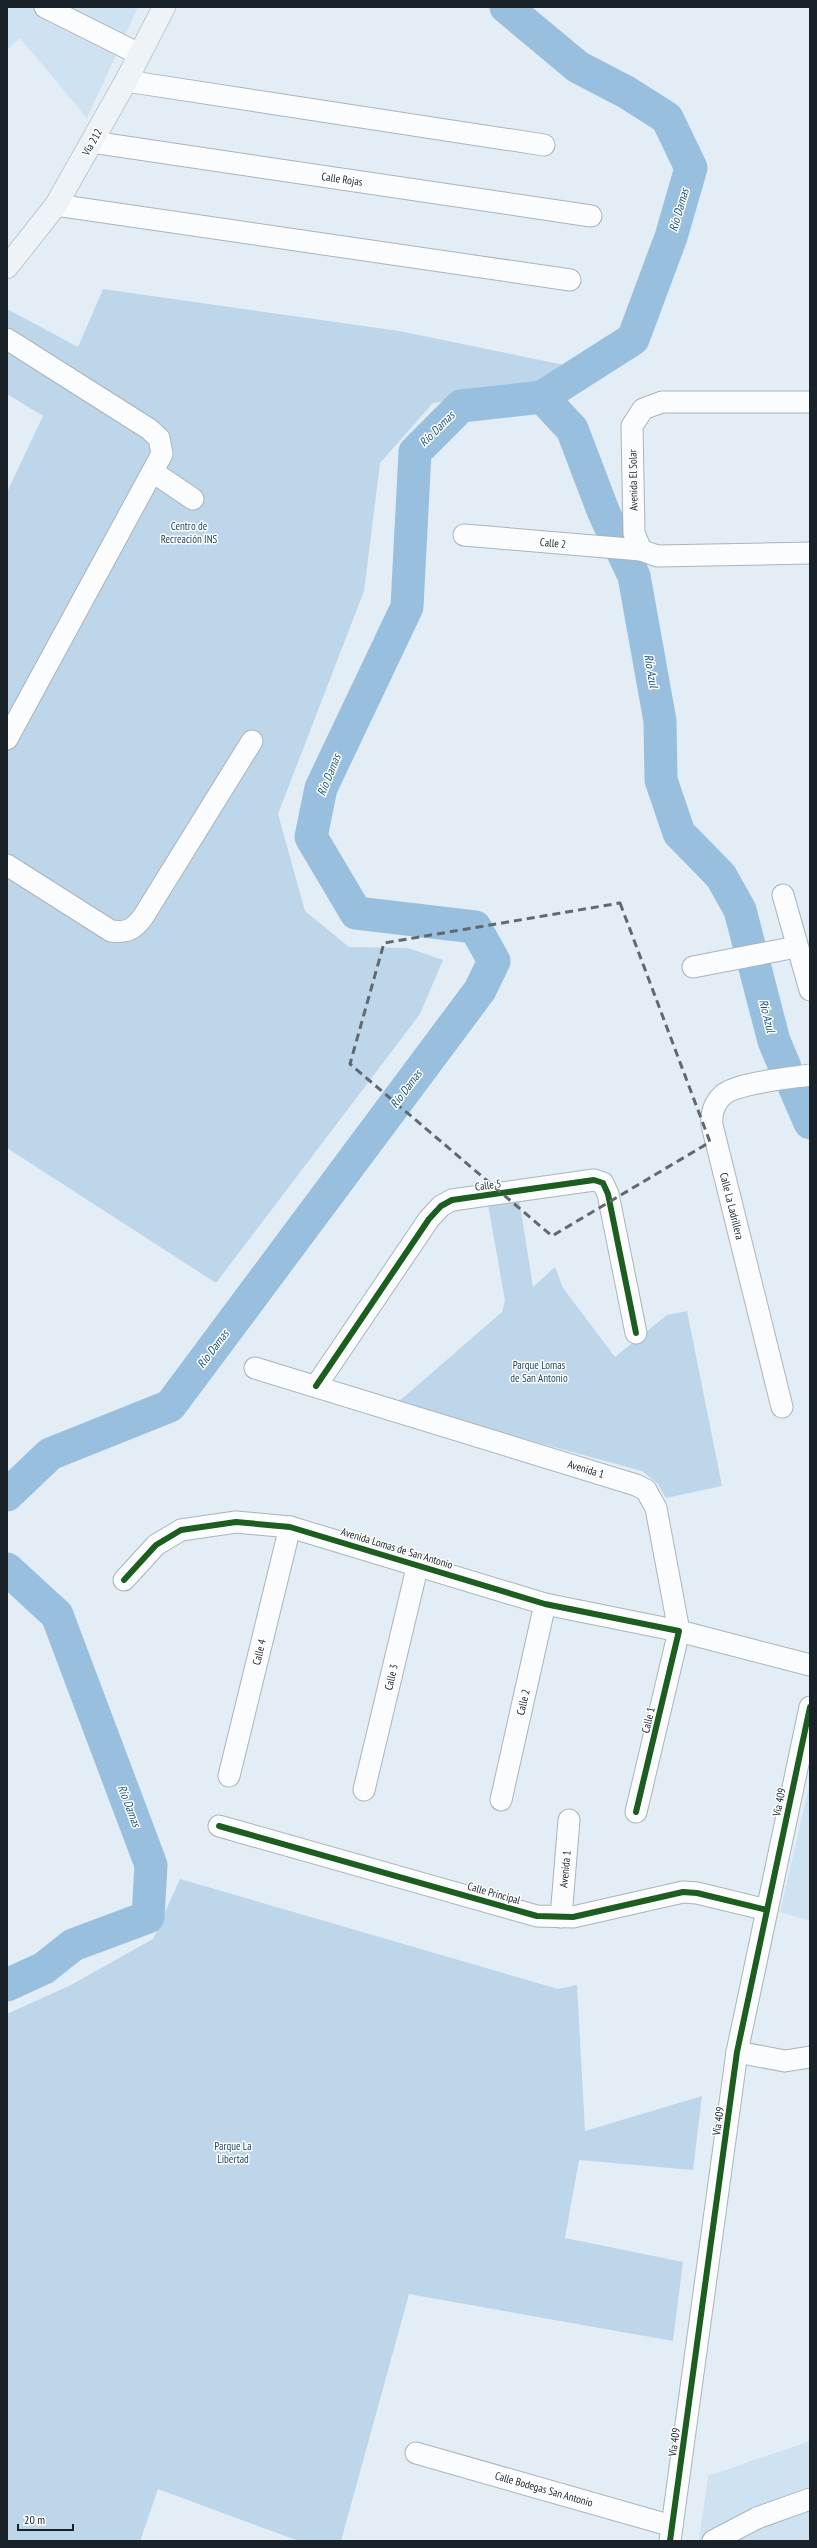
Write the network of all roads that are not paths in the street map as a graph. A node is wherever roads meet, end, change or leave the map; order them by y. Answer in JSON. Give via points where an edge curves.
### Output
{"nodes":[{"id":1,"x":45,"y":7,"type":"edge"},
{"id":2,"x":164,"y":7,"type":"edge"},
{"id":3,"x":139,"y":54,"type":"junction"},
{"id":4,"x":126,"y":81,"type":"junction"},
{"id":5,"x":92,"y":142,"type":"junction"},
{"id":6,"x":544,"y":145,"type":"dead end"},
{"id":7,"x":56,"y":205,"type":"junction"},
{"id":8,"x":591,"y":216,"type":"dead end"},
{"id":9,"x":7,"y":267,"type":"edge"},
{"id":10,"x":570,"y":280,"type":"dead end"},
{"id":11,"x":7,"y":339,"type":"edge"},
{"id":12,"x":810,"y":402,"type":"edge"},
{"id":13,"x":153,"y":472,"type":"junction"},
{"id":14,"x":193,"y":499,"type":"dead end"},
{"id":15,"x":464,"y":535,"type":"dead end"},
{"id":16,"x":637,"y":550,"type":"junction"},
{"id":17,"x":810,"y":553,"type":"edge"},
{"id":18,"x":7,"y":739,"type":"edge"},
{"id":19,"x":252,"y":741,"type":"dead end"},
{"id":20,"x":7,"y":865,"type":"edge"},
{"id":21,"x":783,"y":895,"type":"dead end"},
{"id":22,"x":796,"y":947,"type":"junction"},
{"id":23,"x":692,"y":967,"type":"dead end"},
{"id":24,"x":810,"y":990,"type":"edge"},
{"id":25,"x":810,"y":1075,"type":"edge"},
{"id":26,"x":636,"y":1333,"type":"dead end"},
{"id":27,"x":255,"y":1368,"type":"dead end"},
{"id":28,"x":316,"y":1386,"type":"junction"},
{"id":29,"x":782,"y":1407,"type":"dead end"},
{"id":30,"x":290,"y":1527,"type":"junction"},
{"id":31,"x":418,"y":1564,"type":"junction"},
{"id":32,"x":124,"y":1580,"type":"dead end"},
{"id":33,"x":545,"y":1604,"type":"junction"},
{"id":34,"x":679,"y":1632,"type":"junction"},
{"id":35,"x":810,"y":1665,"type":"edge"},
{"id":36,"x":810,"y":1707,"type":"edge"},
{"id":37,"x":229,"y":1776,"type":"dead end"},
{"id":38,"x":364,"y":1790,"type":"dead end"},
{"id":39,"x":501,"y":1800,"type":"dead end"},
{"id":40,"x":636,"y":1812,"type":"dead end"},
{"id":41,"x":570,"y":1820,"type":"dead end"},
{"id":42,"x":219,"y":1826,"type":"dead end"},
{"id":43,"x":767,"y":1910,"type":"junction"},
{"id":44,"x":561,"y":1917,"type":"junction"},
{"id":45,"x":737,"y":2052,"type":"junction"},
{"id":46,"x":810,"y":2057,"type":"edge"},
{"id":47,"x":416,"y":2453,"type":"dead end"},
{"id":48,"x":810,"y":2499,"type":"edge"},
{"id":49,"x":810,"y":2516,"type":"edge"},
{"id":50,"x":757,"y":2518,"type":"junction"},
{"id":51,"x":671,"y":2534,"type":"edge"},
{"id":52,"x":713,"y":2541,"type":"edge"}],
"edges":[{"from":1,"to":3,"type":"street"},
{"from":2,"to":3,"type":"main road","name":"Vía 212"},
{"from":3,"to":4,"type":"main road","name":"Vía 212"},
{"from":4,"to":5,"type":"main road","name":"Vía 212"},
{"from":4,"to":6,"type":"street"},
{"from":5,"to":7,"type":"main road","name":"Vía 212"},
{"from":5,"to":8,"type":"street","name":"Calle Rojas"},
{"from":7,"to":9,"type":"main road","name":"Vía 212"},
{"from":7,"to":10,"type":"street"},
{"from":11,"to":13,"type":"street","via":[[149,429],[159,438],[162,454]]},
{"from":12,"to":16,"type":"street","name":"Avenida El Solar","via":[[662,402],[643,409],[632,426],[634,533]]},
{"from":13,"to":14,"type":"street"},
{"from":13,"to":18,"type":"street"},
{"from":15,"to":16,"type":"street","name":"Calle 2"},
{"from":16,"to":17,"type":"street","via":[[657,556]]},
{"from":19,"to":20,"type":"street","via":[[143,917],[126,933],[111,931]]},
{"from":21,"to":22,"type":"street"},
{"from":22,"to":23,"type":"street"},
{"from":22,"to":24,"type":"street"},
{"from":25,"to":29,"type":"street","name":"Calle La Ladrillera","via":[[738,1088],[723,1095],[711,1112],[712,1126]]},
{"from":26,"to":28,"type":"street","name":"Calle 5","via":[[608,1194],[603,1183],[594,1180],[452,1200],[441,1206],[429,1219]]},
{"from":27,"to":28,"type":"street","name":"Avenida 1"},
{"from":28,"to":34,"type":"street","name":"Avenida 1","via":[[646,1490],[656,1508]]},
{"from":30,"to":31,"type":"street","name":"Avenida Lomas de San Antonio"},
{"from":30,"to":32,"type":"street","name":"Avenida Lomas de San Antonio","via":[[236,1522],[181,1530],[156,1545]]},
{"from":30,"to":37,"type":"street","name":"Calle 4"},
{"from":31,"to":33,"type":"street","name":"Avenida Lomas de San Antonio"},
{"from":31,"to":38,"type":"street","name":"Calle 3"},
{"from":33,"to":34,"type":"street","name":"Avenida Lomas de San Antonio"},
{"from":33,"to":39,"type":"street","name":"Calle 2"},
{"from":34,"to":35,"type":"street"},
{"from":34,"to":40,"type":"street","name":"Calle 1"},
{"from":36,"to":43,"type":"street","name":"Vía 409"},
{"from":41,"to":44,"type":"street","name":"Avenida 1"},
{"from":42,"to":44,"type":"street","name":"Calle Principal","via":[[537,1916]]},
{"from":43,"to":44,"type":"street","name":"Calle Principal","via":[[683,1892],[573,1917]]},
{"from":43,"to":45,"type":"street","name":"Vía 409"},
{"from":45,"to":46,"type":"street","via":[[785,2061]]},
{"from":45,"to":51,"type":"street","name":"Vía 409"},
{"from":47,"to":51,"type":"street","name":"Calle Bodegas San Antonio"},
{"from":48,"to":50,"type":"street"},
{"from":49,"to":50,"type":"street"},
{"from":50,"to":52,"type":"street"}]}
